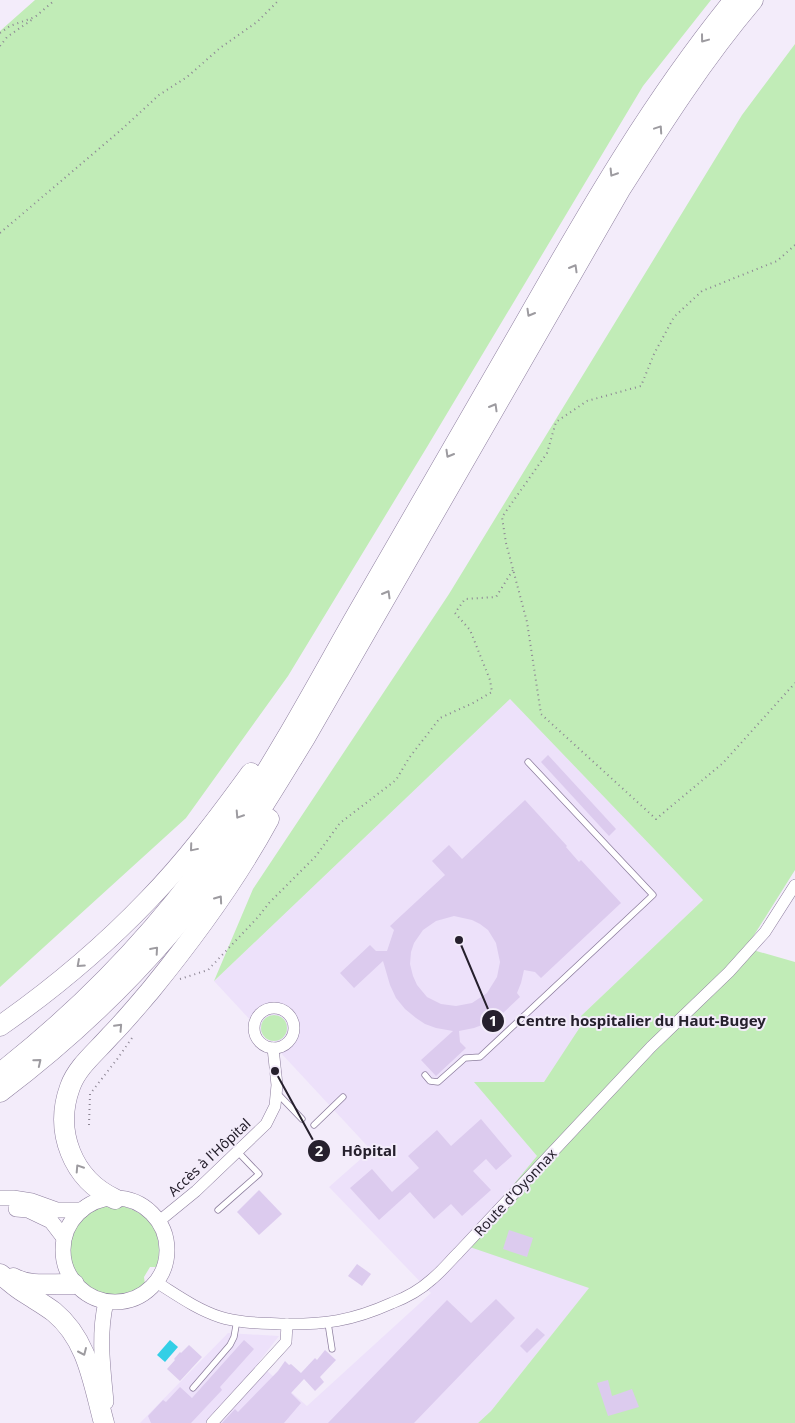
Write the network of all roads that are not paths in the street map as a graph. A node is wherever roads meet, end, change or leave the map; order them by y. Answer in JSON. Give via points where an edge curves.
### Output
{"nodes":[{"id":1,"x":734,"y":0,"type":"edge"},
{"id":2,"x":753,"y":0,"type":"edge"},
{"id":3,"x":363,"y":636,"type":"junction"},
{"id":4,"x":326,"y":668,"type":"junction"},
{"id":5,"x":528,"y":762,"type":"dead end"},
{"id":6,"x":795,"y":886,"type":"edge"},
{"id":7,"x":0,"y":1026,"type":"edge"},
{"id":8,"x":272,"y":1048,"type":"dead end"},
{"id":9,"x":0,"y":1073,"type":"edge"},
{"id":10,"x":424,"y":1075,"type":"dead end"},
{"id":11,"x":0,"y":1092,"type":"edge"},
{"id":12,"x":276,"y":1092,"type":"junction"},
{"id":13,"x":343,"y":1097,"type":"dead end"},
{"id":14,"x":302,"y":1119,"type":"dead end"},
{"id":15,"x":314,"y":1125,"type":"dead end"},
{"id":16,"x":237,"y":1151,"type":"junction"},
{"id":17,"x":0,"y":1198,"type":"edge"},
{"id":18,"x":115,"y":1199,"type":"junction"},
{"id":19,"x":0,"y":1208,"type":"edge"},
{"id":20,"x":82,"y":1210,"type":"junction"},
{"id":21,"x":218,"y":1210,"type":"dead end"},
{"id":22,"x":158,"y":1222,"type":"junction"},
{"id":23,"x":64,"y":1238,"type":"junction"},
{"id":24,"x":0,"y":1272,"type":"edge"},
{"id":25,"x":156,"y":1282,"type":"junction"},
{"id":26,"x":74,"y":1284,"type":"junction"},
{"id":27,"x":106,"y":1302,"type":"junction"},
{"id":28,"x":237,"y":1320,"type":"junction"},
{"id":29,"x":328,"y":1323,"type":"junction"},
{"id":30,"x":287,"y":1324,"type":"junction"},
{"id":31,"x":332,"y":1349,"type":"dead end"},
{"id":32,"x":193,"y":1388,"type":"dead end"},
{"id":33,"x":105,"y":1423,"type":"edge"},
{"id":34,"x":212,"y":1423,"type":"edge"}],
"edges":[{"from":1,"to":4,"type":"highway","one_way":true,"via":[[665,92],[599,195]]},
{"from":3,"to":2,"type":"highway","one_way":true,"via":[[620,190],[658,130]]},
{"from":11,"to":3,"type":"highway","one_way":true,"via":[[60,1044],[111,996],[156,950],[193,905],[263,806]]},
{"from":18,"to":3,"type":"highway","one_way":true,"via":[[88,1180],[70,1152],[64,1112],[71,1085],[83,1065],[174,960],[232,881],[263,831]]},
{"from":4,"to":7,"type":"highway","one_way":true,"via":[[210,828],[148,900],[76,968]]},
{"from":4,"to":9,"type":"highway","one_way":true,"via":[[237,818],[160,920],[70,1014]]},
{"from":5,"to":10,"type":"lane","via":[[653,896],[480,1057],[465,1058],[438,1082],[430,1081]]},
{"from":6,"to":29,"type":"street","name":"Route d'Oyonnax","via":[[765,932],[729,972],[651,1047],[431,1281],[405,1298],[370,1313]]},
{"from":8,"to":12,"type":"street","name":"Accès à l'Hôpital"},
{"from":12,"to":14,"type":"lane"},
{"from":12,"to":16,"type":"street","name":"Accès à l'Hôpital","via":[[275,1106],[266,1124]]},
{"from":13,"to":15,"type":"lane"},
{"from":16,"to":21,"type":"lane","via":[[259,1174]]},
{"from":16,"to":22,"type":"street","name":"Accès à l'Hôpital"},
{"from":17,"to":20,"type":"main road","via":[[23,1199],[57,1210]]},
{"from":18,"to":20,"type":"main road","via":[[98,1201]]},
{"from":18,"to":22,"type":"main road","via":[[136,1202],[152,1213]]},
{"from":19,"to":23,"type":"main road","via":[[27,1210],[41,1215],[52,1221]]},
{"from":20,"to":23,"type":"main road","via":[[73,1219]]},
{"from":22,"to":25,"type":"main road","via":[[165,1236],[166,1261]]},
{"from":23,"to":26,"type":"main road","via":[[62,1253]]},
{"from":24,"to":26,"type":"highway","via":[[28,1284]]},
{"from":24,"to":33,"type":"highway","one_way":true,"via":[[55,1313],[74,1334],[90,1368]]},
{"from":25,"to":27,"type":"main road","via":[[134,1299]]},
{"from":25,"to":28,"type":"street","name":"Route d'Oyonnax","via":[[201,1310]]},
{"from":26,"to":27,"type":"main road","via":[[88,1295]]},
{"from":27,"to":33,"type":"main road","via":[[101,1345]]},
{"from":28,"to":30,"type":"street","name":"Route d'Oyonnax"},
{"from":28,"to":32,"type":"lane","via":[[230,1345]]},
{"from":29,"to":30,"type":"street","name":"Route d'Oyonnax"},
{"from":29,"to":31,"type":"lane"},
{"from":30,"to":34,"type":"street","via":[[286,1342]]}]}
